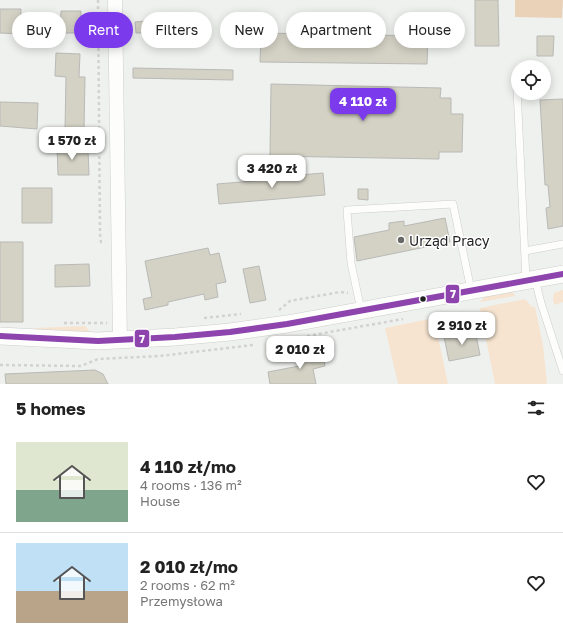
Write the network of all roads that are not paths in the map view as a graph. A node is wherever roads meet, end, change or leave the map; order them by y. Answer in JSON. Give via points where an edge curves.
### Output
{"nodes":[{"id":1,"x":115,"y":0,"type":"edge"},
{"id":2,"x":518,"y":100,"type":"edge"},
{"id":3,"x":563,"y":244,"type":"edge"},
{"id":4,"x":525,"y":251,"type":"junction"},
{"id":5,"x":563,"y":274,"type":"edge"},
{"id":6,"x":530,"y":279,"type":"junction"},
{"id":7,"x":471,"y":290,"type":"junction"},
{"id":8,"x":361,"y":310,"type":"junction"},
{"id":9,"x":0,"y":336,"type":"edge"},
{"id":10,"x":120,"y":340,"type":"junction"},
{"id":11,"x":563,"y":371,"type":"edge"}],
"edges":[{"from":1,"to":10,"type":"street"},
{"from":2,"to":4,"type":"lane"},
{"from":3,"to":4,"type":"lane"},
{"from":4,"to":6,"type":"lane"},
{"from":5,"to":6,"type":"street"},
{"from":6,"to":7,"type":"street"},
{"from":6,"to":11,"type":"lane"},
{"from":7,"to":8,"type":"street"},
{"from":7,"to":8,"type":"lane","via":[[453,204],[347,210],[351,263]]},
{"from":8,"to":10,"type":"street","via":[[230,332]]},
{"from":9,"to":10,"type":"street"}]}
